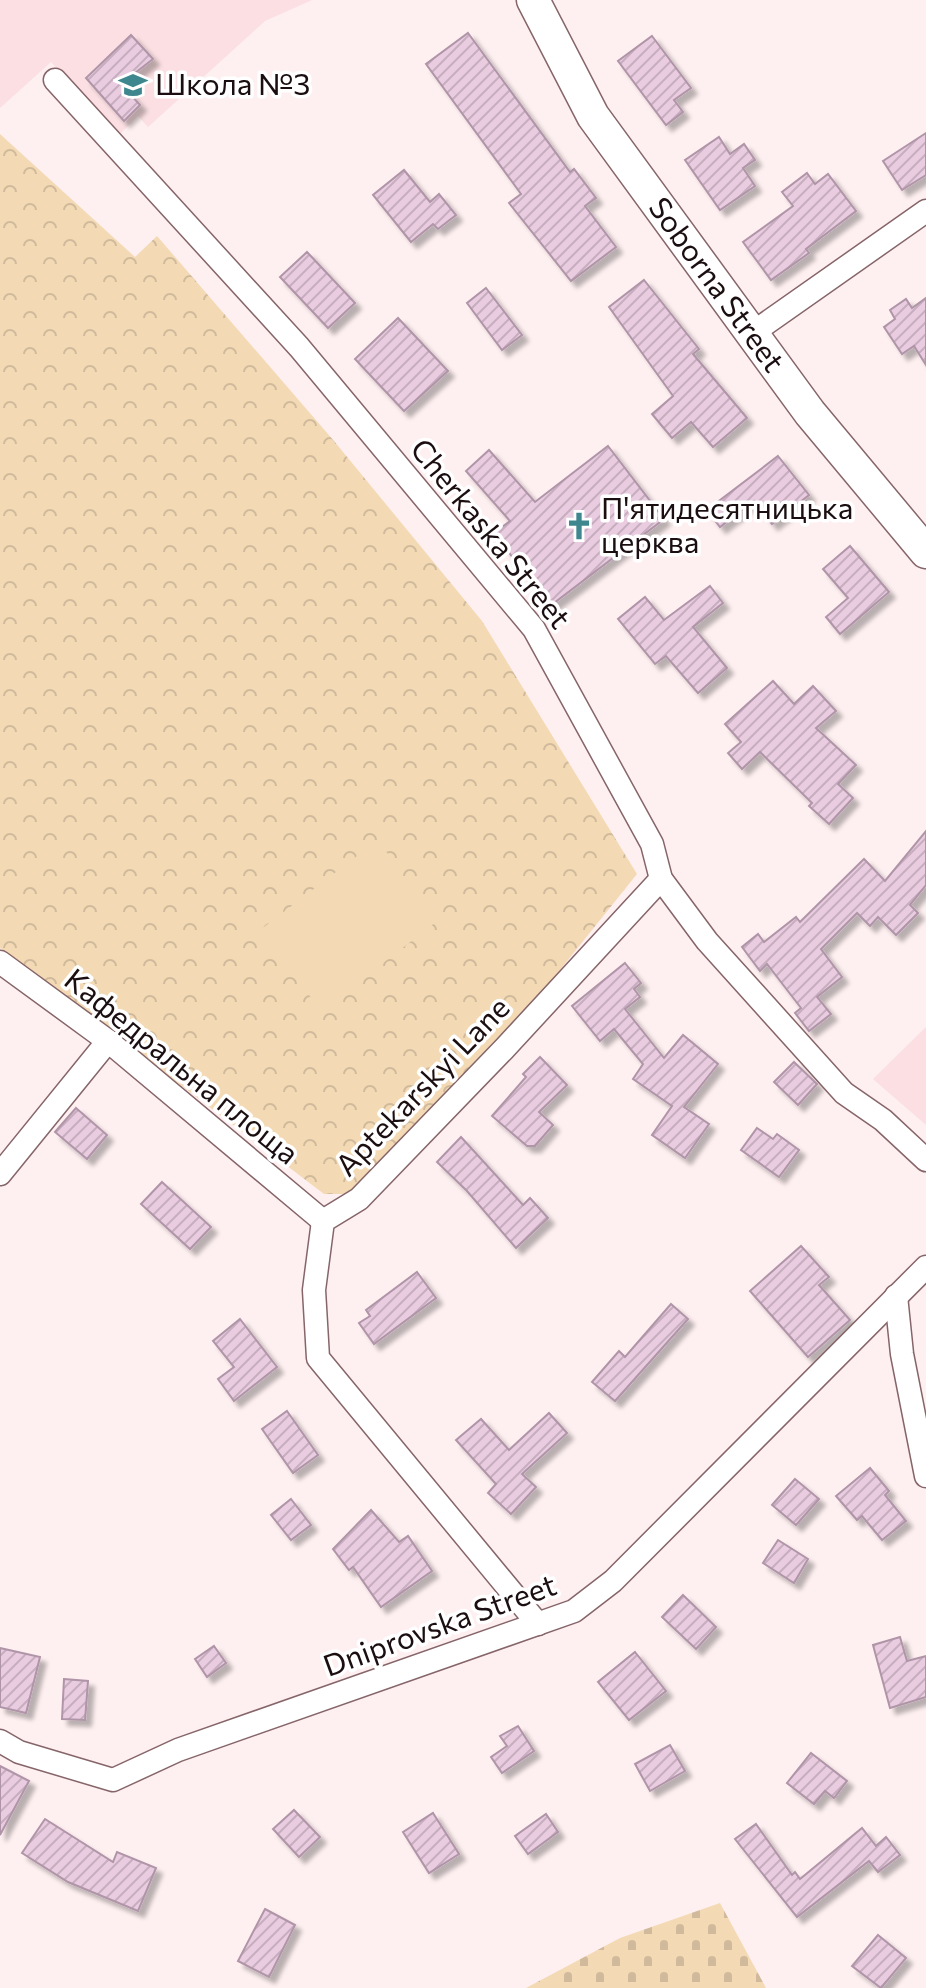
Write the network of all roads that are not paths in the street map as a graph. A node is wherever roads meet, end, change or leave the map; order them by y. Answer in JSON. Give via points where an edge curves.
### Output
{"nodes":[{"id":1,"x":533,"y":0,"type":"edge"},
{"id":2,"x":55,"y":80,"type":"dead end"},
{"id":3,"x":926,"y":211,"type":"edge"},
{"id":4,"x":751,"y":334,"type":"junction"},
{"id":5,"x":926,"y":552,"type":"edge"},
{"id":6,"x":661,"y":879,"type":"junction"},
{"id":7,"x":0,"y":962,"type":"edge"},
{"id":8,"x":108,"y":1041,"type":"junction"},
{"id":9,"x":926,"y":1160,"type":"edge"},
{"id":10,"x":0,"y":1174,"type":"edge"},
{"id":11,"x":323,"y":1221,"type":"junction"},
{"id":12,"x":926,"y":1267,"type":"edge"},
{"id":13,"x":896,"y":1296,"type":"junction"},
{"id":14,"x":926,"y":1476,"type":"edge"},
{"id":15,"x":538,"y":1624,"type":"junction"},
{"id":16,"x":0,"y":1741,"type":"edge"}],
"edges":[{"from":1,"to":4,"type":"main road","name":"Soborna Street","via":[[593,116]]},
{"from":2,"to":6,"type":"street","name":"Cherkaska Street","via":[[299,347],[534,629],[652,844]]},
{"from":3,"to":4,"type":"street"},
{"from":4,"to":5,"type":"main road","name":"Soborna Street"},
{"from":6,"to":9,"type":"street","name":"Cherkaska Street","via":[[707,941],[844,1093]]},
{"from":6,"to":11,"type":"street","name":"Aptekarskyi Lane","via":[[359,1199]]},
{"from":7,"to":8,"type":"street","name":"Кафедральна площа"},
{"from":8,"to":10,"type":"street"},
{"from":8,"to":11,"type":"street","name":"Кафедральна площа"},
{"from":11,"to":15,"type":"street","via":[[314,1290],[318,1358]]},
{"from":12,"to":13,"type":"street","name":"Dniprovska Street"},
{"from":13,"to":14,"type":"street"},
{"from":13,"to":15,"type":"street","name":"Dniprovska Street","via":[[613,1581],[574,1611]]},
{"from":15,"to":16,"type":"street","name":"Dniprovska Street","via":[[178,1750],[113,1780],[19,1752]]}]}
